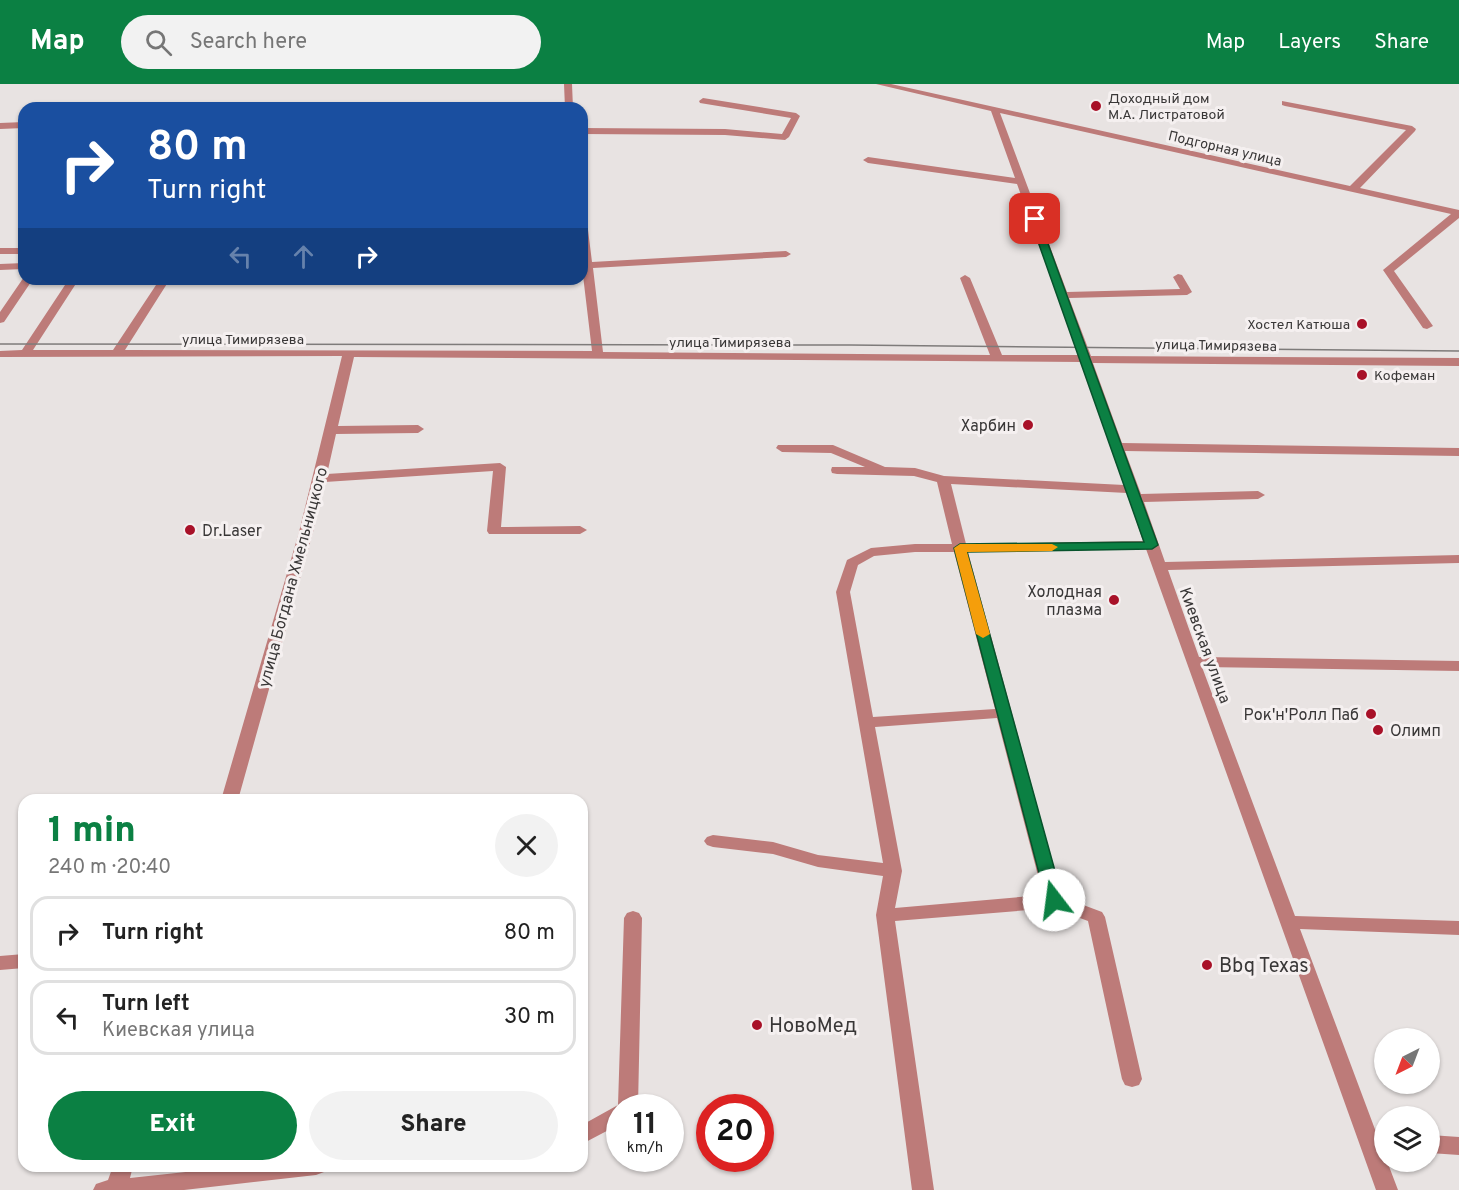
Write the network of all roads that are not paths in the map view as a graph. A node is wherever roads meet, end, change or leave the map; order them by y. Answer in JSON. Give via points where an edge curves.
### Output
{"nodes":[{"id":1,"x":568,"y":84,"type":"edge"},
{"id":2,"x":880,"y":84,"type":"edge"},
{"id":3,"x":703,"y":101,"type":"dead end"},
{"id":4,"x":569,"y":102,"type":"edge"},
{"id":5,"x":1285,"y":103,"type":"dead end"},
{"id":6,"x":995,"y":111,"type":"junction"},
{"id":7,"x":18,"y":125,"type":"edge"},
{"id":8,"x":0,"y":126,"type":"edge"},
{"id":9,"x":588,"y":131,"type":"edge"},
{"id":10,"x":867,"y":160,"type":"dead end"},
{"id":11,"x":1021,"y":182,"type":"junction"},
{"id":12,"x":1351,"y":190,"type":"junction"},
{"id":13,"x":1459,"y":213,"type":"edge"},
{"id":14,"x":0,"y":251,"type":"edge"},
{"id":15,"x":18,"y":251,"type":"edge"},
{"id":16,"x":786,"y":254,"type":"dead end"},
{"id":17,"x":588,"y":265,"type":"edge"},
{"id":18,"x":0,"y":267,"type":"edge"},
{"id":19,"x":18,"y":267,"type":"edge"},
{"id":20,"x":588,"y":274,"type":"edge"},
{"id":21,"x":1178,"y":277,"type":"dead end"},
{"id":22,"x":965,"y":278,"type":"dead end"},
{"id":23,"x":24,"y":285,"type":"edge"},
{"id":24,"x":70,"y":285,"type":"edge"},
{"id":25,"x":161,"y":285,"type":"edge"},
{"id":26,"x":1062,"y":295,"type":"junction"},
{"id":27,"x":0,"y":320,"type":"edge"},
{"id":28,"x":1427,"y":326,"type":"dead end"},
{"id":29,"x":349,"y":353,"type":"junction"},
{"id":30,"x":0,"y":354,"type":"edge"},
{"id":31,"x":25,"y":354,"type":"junction"},
{"id":32,"x":116,"y":355,"type":"junction"},
{"id":33,"x":599,"y":356,"type":"junction"},
{"id":34,"x":996,"y":358,"type":"junction"},
{"id":35,"x":1086,"y":358,"type":"junction"},
{"id":36,"x":1459,"y":362,"type":"edge"},
{"id":37,"x":418,"y":429,"type":"dead end"},
{"id":38,"x":330,"y":430,"type":"junction"},
{"id":39,"x":1117,"y":447,"type":"junction"},
{"id":40,"x":782,"y":448,"type":"dead end"},
{"id":41,"x":1459,"y":452,"type":"edge"},
{"id":42,"x":837,"y":470,"type":"dead end"},
{"id":43,"x":887,"y":471,"type":"junction"},
{"id":44,"x":319,"y":478,"type":"junction"},
{"id":45,"x":943,"y":480,"type":"junction"},
{"id":46,"x":1133,"y":493,"type":"junction"},
{"id":47,"x":1258,"y":495,"type":"dead end"},
{"id":48,"x":580,"y":530,"type":"dead end"},
{"id":49,"x":1152,"y":545,"type":"junction"},
{"id":50,"x":960,"y":548,"type":"junction"},
{"id":51,"x":1459,"y":559,"type":"edge"},
{"id":52,"x":1159,"y":566,"type":"junction"},
{"id":53,"x":1193,"y":662,"type":"junction"},
{"id":54,"x":1459,"y":666,"type":"edge"},
{"id":55,"x":1004,"y":713,"type":"junction"},
{"id":56,"x":867,"y":723,"type":"junction"},
{"id":57,"x":231,"y":794,"type":"edge"},
{"id":58,"x":713,"y":841,"type":"dead end"},
{"id":59,"x":893,"y":871,"type":"junction"},
{"id":60,"x":1054,"y":900,"type":"junction"},
{"id":61,"x":885,"y":915,"type":"junction"},
{"id":62,"x":633,"y":918,"type":"dead end"},
{"id":63,"x":1288,"y":922,"type":"junction"},
{"id":64,"x":1459,"y":928,"type":"edge"},
{"id":65,"x":18,"y":962,"type":"edge"},
{"id":66,"x":0,"y":963,"type":"edge"},
{"id":67,"x":1132,"y":1079,"type":"dead end"},
{"id":68,"x":628,"y":1094,"type":"edge"},
{"id":69,"x":606,"y":1121,"type":"edge"},
{"id":70,"x":588,"y":1132,"type":"edge"},
{"id":71,"x":1374,"y":1134,"type":"edge"},
{"id":72,"x":1440,"y":1145,"type":"edge"},
{"id":73,"x":1459,"y":1146,"type":"edge"},
{"id":74,"x":120,"y":1172,"type":"edge"},
{"id":75,"x":265,"y":1172,"type":"edge"},
{"id":76,"x":1383,"y":1172,"type":"edge"},
{"id":77,"x":112,"y":1190,"type":"edge"},
{"id":78,"x":923,"y":1190,"type":"edge"},
{"id":79,"x":1387,"y":1190,"type":"edge"}],
"edges":[{"from":1,"to":4,"type":"street"},
{"from":2,"to":6,"type":"street","name":"Подгорная улица"},
{"from":3,"to":9,"type":"street","via":[[796,116],[785,137],[725,132]]},
{"from":5,"to":12,"type":"street","via":[[1412,129]]},
{"from":6,"to":11,"type":"street","name":"Киевская улица"},
{"from":6,"to":12,"type":"street","name":"Подгорная улица"},
{"from":7,"to":8,"type":"street"},
{"from":10,"to":11,"type":"street"},
{"from":11,"to":26,"type":"street","name":"Киевская улица"},
{"from":12,"to":13,"type":"street","name":"Подгорная улица"},
{"from":13,"to":28,"type":"street","via":[[1388,270]]},
{"from":14,"to":15,"type":"street"},
{"from":16,"to":17,"type":"street"},
{"from":18,"to":19,"type":"street"},
{"from":20,"to":33,"type":"street"},
{"from":21,"to":26,"type":"street","via":[[1186,292]]},
{"from":22,"to":34,"type":"street"},
{"from":23,"to":27,"type":"street"},
{"from":24,"to":31,"type":"street"},
{"from":25,"to":32,"type":"street"},
{"from":26,"to":35,"type":"street","name":"Киевская улица"},
{"from":29,"to":32,"type":"street","name":"улица Тимирязева"},
{"from":29,"to":33,"type":"street","name":"улица Тимирязева"},
{"from":29,"to":38,"type":"street","name":"улица Богдана Хмельницкого"},
{"from":30,"to":31,"type":"street","name":"улица Тимирязева"},
{"from":31,"to":32,"type":"street","name":"улица Тимирязева"},
{"from":33,"to":34,"type":"street","name":"улица Тимирязева"},
{"from":34,"to":35,"type":"street","name":"улица Тимирязева"},
{"from":35,"to":36,"type":"street","name":"улица Тимирязева"},
{"from":35,"to":39,"type":"street","name":"Киевская улица"},
{"from":37,"to":38,"type":"street"},
{"from":38,"to":44,"type":"street","name":"улица Богдана Хмельницкого"},
{"from":39,"to":41,"type":"street"},
{"from":39,"to":46,"type":"street","name":"Киевская улица"},
{"from":40,"to":43,"type":"street","via":[[833,449]]},
{"from":42,"to":43,"type":"street"},
{"from":43,"to":45,"type":"street","via":[[915,472]]},
{"from":44,"to":48,"type":"street","via":[[500,467],[494,531]]},
{"from":44,"to":57,"type":"street","name":"улица Богдана Хмельницкого"},
{"from":45,"to":46,"type":"street"},
{"from":45,"to":50,"type":"street"},
{"from":46,"to":47,"type":"street","via":[[1158,499]]},
{"from":46,"to":49,"type":"street","name":"Киевская улица"},
{"from":49,"to":50,"type":"street"},
{"from":49,"to":52,"type":"street","name":"Киевская улица"},
{"from":50,"to":55,"type":"street"},
{"from":50,"to":56,"type":"street","via":[[871,552],[852,563],[843,592]]},
{"from":51,"to":52,"type":"street"},
{"from":52,"to":53,"type":"street","name":"Киевская улица"},
{"from":53,"to":54,"type":"street"},
{"from":53,"to":63,"type":"street","name":"Киевская улица"},
{"from":55,"to":56,"type":"street"},
{"from":55,"to":60,"type":"street"},
{"from":56,"to":59,"type":"street"},
{"from":58,"to":59,"type":"street"},
{"from":59,"to":61,"type":"street"},
{"from":60,"to":61,"type":"street"},
{"from":60,"to":67,"type":"street","via":[[1096,917]]},
{"from":61,"to":78,"type":"street"},
{"from":62,"to":68,"type":"street"},
{"from":63,"to":64,"type":"street"},
{"from":63,"to":71,"type":"street","name":"Киевская улица"},
{"from":65,"to":66,"type":"street"},
{"from":69,"to":70,"type":"street"},
{"from":72,"to":73,"type":"street"},
{"from":74,"to":77,"type":"street"},
{"from":75,"to":77,"type":"street"},
{"from":76,"to":79,"type":"street","name":"Киевская улица"}]}
